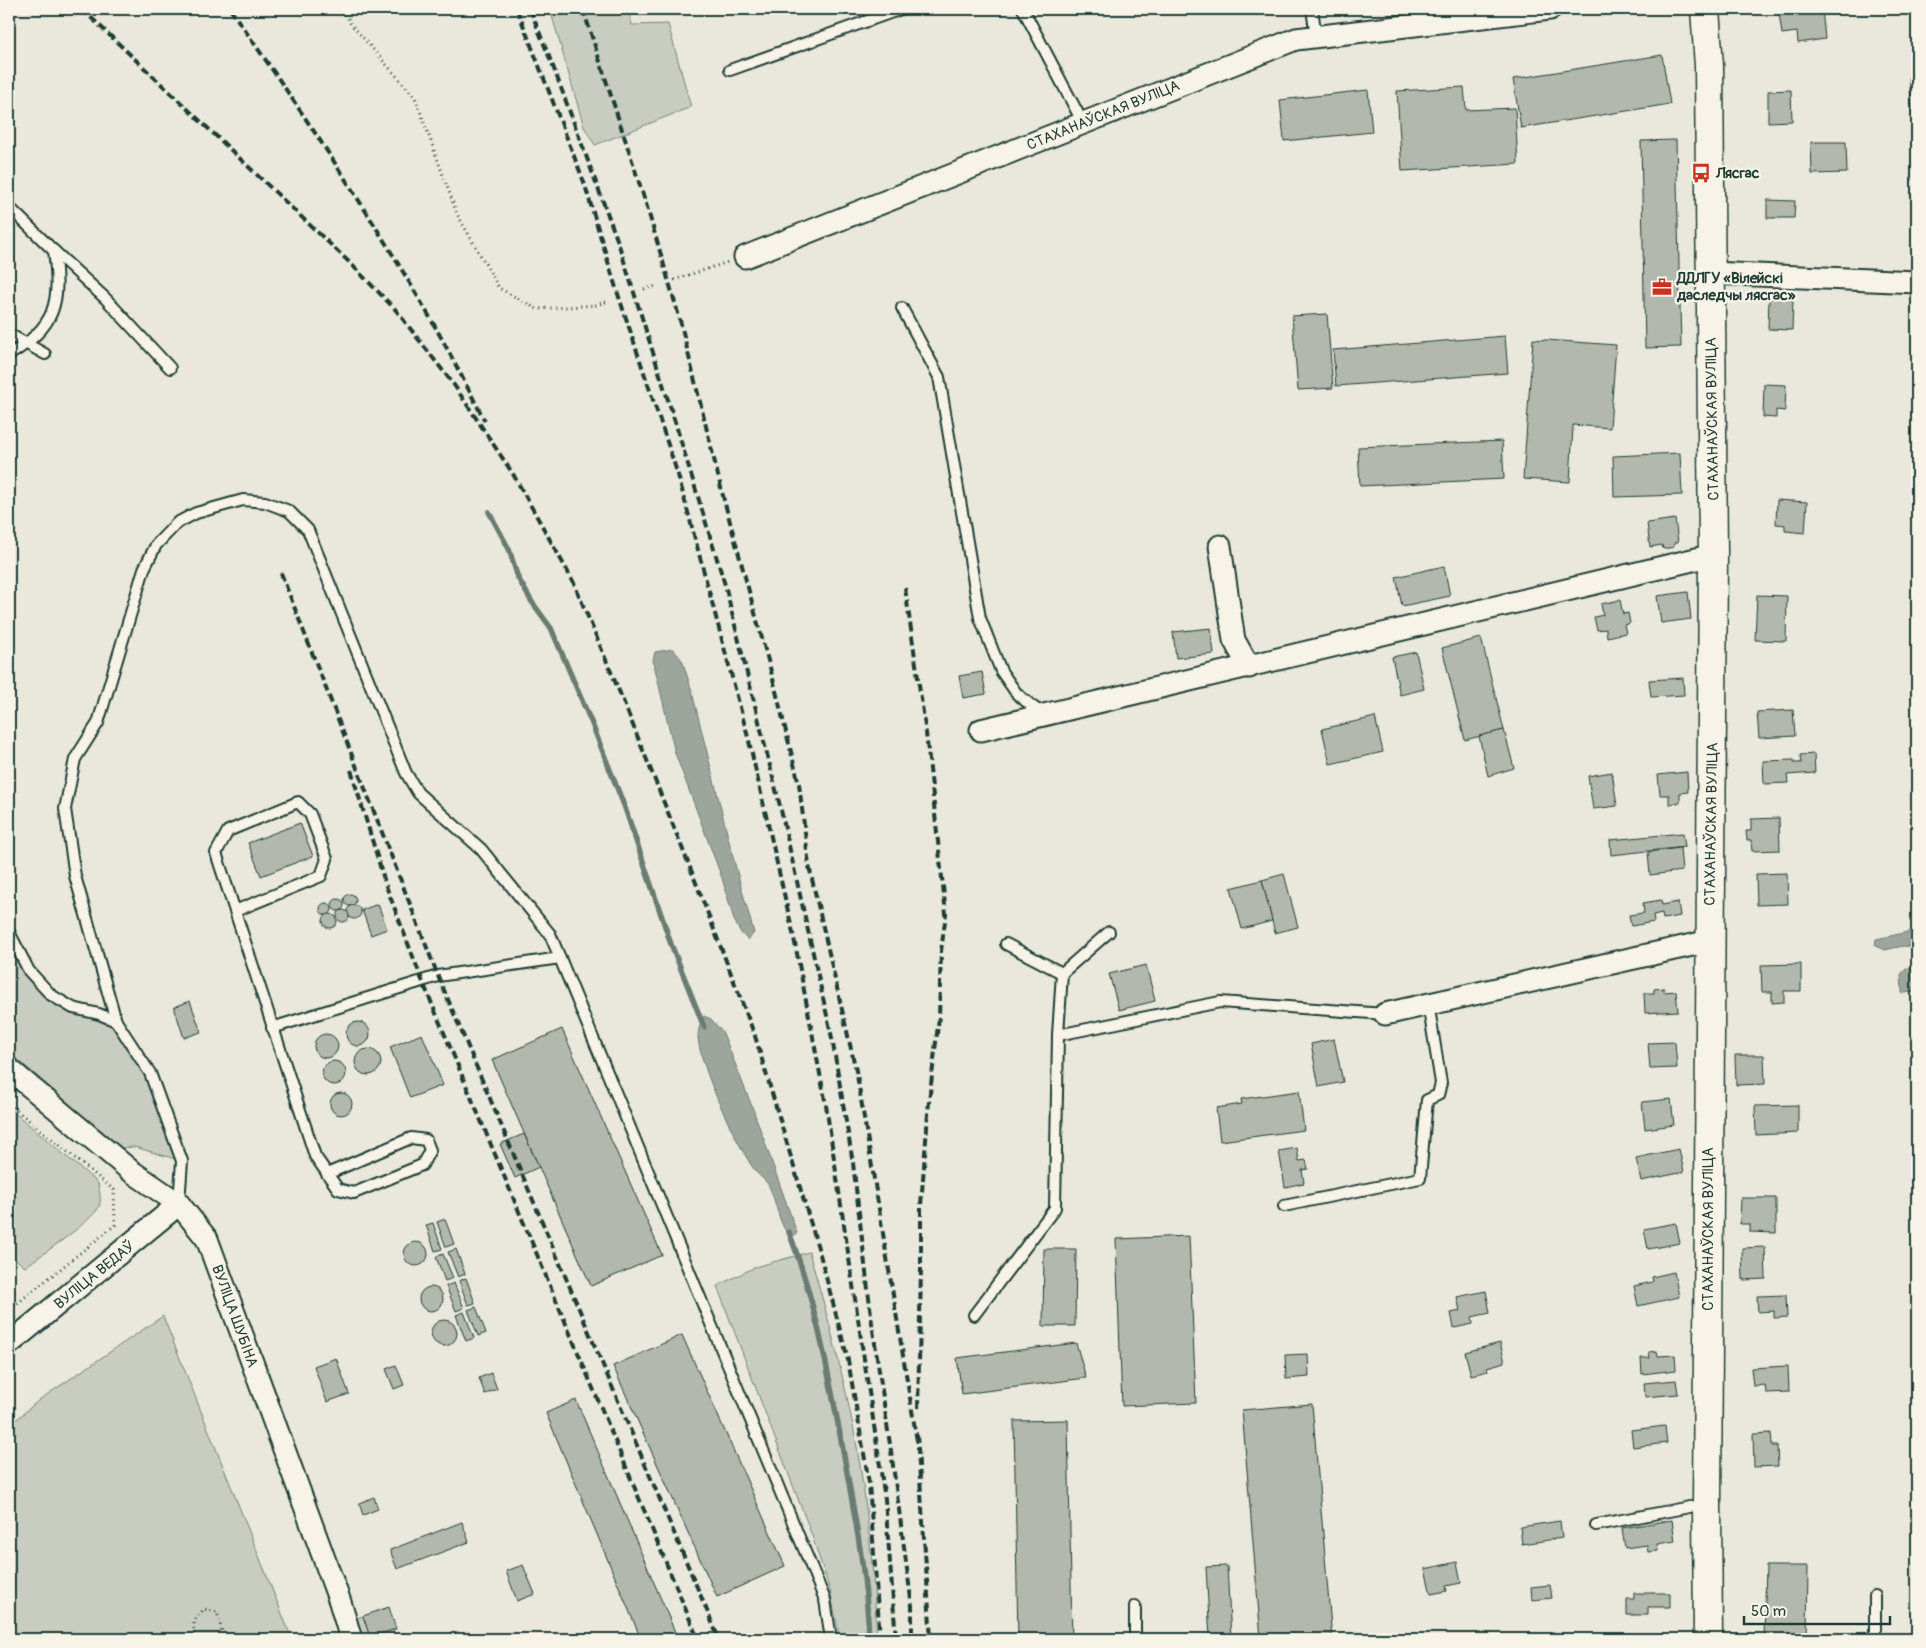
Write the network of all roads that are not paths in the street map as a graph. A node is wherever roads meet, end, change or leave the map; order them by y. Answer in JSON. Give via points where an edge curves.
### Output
{"nodes":[{"id":1,"x":901,"y":9,"type":"edge"},
{"id":2,"x":1023,"y":9,"type":"edge"},
{"id":3,"x":1312,"y":9,"type":"edge"},
{"id":4,"x":1550,"y":9,"type":"edge"},
{"id":5,"x":1705,"y":9,"type":"edge"},
{"id":6,"x":1472,"y":13,"type":"edge"},
{"id":7,"x":1316,"y":36,"type":"junction"},
{"id":8,"x":730,"y":70,"type":"dead end"},
{"id":9,"x":1083,"y":123,"type":"junction"},
{"id":10,"x":11,"y":213,"type":"edge"},
{"id":11,"x":54,"y":252,"type":"junction"},
{"id":12,"x":745,"y":256,"type":"road end"},
{"id":13,"x":1710,"y":273,"type":"junction"},
{"id":14,"x":1917,"y":282,"type":"edge"},
{"id":15,"x":902,"y":308,"type":"dead end"},
{"id":16,"x":9,"y":334,"type":"edge"},
{"id":17,"x":27,"y":344,"type":"junction"},
{"id":18,"x":45,"y":354,"type":"dead end"},
{"id":19,"x":9,"y":355,"type":"edge"},
{"id":20,"x":170,"y":368,"type":"dead end"},
{"id":21,"x":1220,"y":546,"type":"dead end"},
{"id":22,"x":1713,"y":555,"type":"junction"},
{"id":23,"x":1249,"y":667,"type":"junction"},
{"id":24,"x":1042,"y":714,"type":"junction"},
{"id":25,"x":981,"y":730,"type":"dead end"},
{"id":26,"x":235,"y":912,"type":"junction"},
{"id":27,"x":9,"y":932,"type":"edge"},
{"id":28,"x":1109,"y":932,"type":"dead end"},
{"id":29,"x":1710,"y":941,"type":"junction"},
{"id":30,"x":1006,"y":944,"type":"dead end"},
{"id":31,"x":560,"y":958,"type":"junction"},
{"id":32,"x":1062,"y":974,"type":"junction"},
{"id":33,"x":1428,"y":1003,"type":"junction"},
{"id":34,"x":1385,"y":1014,"type":"joint"},
{"id":35,"x":116,"y":1021,"type":"junction"},
{"id":36,"x":272,"y":1028,"type":"junction"},
{"id":37,"x":1058,"y":1036,"type":"junction"},
{"id":38,"x":9,"y":1069,"type":"edge"},
{"id":39,"x":328,"y":1174,"type":"junction"},
{"id":40,"x":179,"y":1204,"type":"junction"},
{"id":41,"x":1284,"y":1206,"type":"dead end"},
{"id":42,"x":974,"y":1315,"type":"dead end"},
{"id":43,"x":9,"y":1344,"type":"edge"},
{"id":44,"x":1707,"y":1504,"type":"junction"},
{"id":45,"x":1596,"y":1525,"type":"dead end"},
{"id":46,"x":1875,"y":1596,"type":"dead end"},
{"id":47,"x":1135,"y":1606,"type":"dead end"},
{"id":48,"x":351,"y":1639,"type":"edge"},
{"id":49,"x":831,"y":1639,"type":"edge"},
{"id":50,"x":1135,"y":1639,"type":"edge"},
{"id":51,"x":1708,"y":1639,"type":"edge"},
{"id":52,"x":1875,"y":1639,"type":"edge"}],
"edges":[{"from":1,"to":8,"type":"lane"},
{"from":2,"to":9,"type":"lane"},
{"from":3,"to":7,"type":"lane"},
{"from":4,"to":6,"type":"street","name":"СТАХАНАЎСКАЯ ВУЛІЦА"},
{"from":5,"to":13,"type":"street","name":"СТАХАНАЎСКАЯ ВУЛІЦА"},
{"from":6,"to":7,"type":"street","name":"СТАХАНАЎСКАЯ ВУЛІЦА"},
{"from":7,"to":9,"type":"street","name":"СТАХАНАЎСКАЯ ВУЛІЦА","via":[[1296,39]]},
{"from":9,"to":12,"type":"street","name":"СТАХАНАЎСКАЯ ВУЛІЦА"},
{"from":10,"to":11,"type":"lane"},
{"from":11,"to":17,"type":"lane","via":[[57,295],[50,317]]},
{"from":11,"to":20,"type":"lane","via":[[105,298]]},
{"from":13,"to":14,"type":"street"},
{"from":13,"to":22,"type":"street","name":"СТАХАНАЎСКАЯ ВУЛІЦА"},
{"from":15,"to":24,"type":"lane","via":[[939,377],[980,618],[1001,671],[1017,694]]},
{"from":16,"to":17,"type":"lane"},
{"from":17,"to":18,"type":"lane"},
{"from":17,"to":19,"type":"lane"},
{"from":21,"to":23,"type":"street","via":[[1234,640]]},
{"from":22,"to":23,"type":"street"},
{"from":22,"to":29,"type":"street","name":"СТАХАНАЎСКАЯ ВУЛІЦА"},
{"from":23,"to":24,"type":"street"},
{"from":24,"to":25,"type":"street"},
{"from":26,"to":26,"type":"lane","via":[[216,853],[228,831],[298,802],[310,814],[327,859],[320,876]]},
{"from":26,"to":36,"type":"lane"},
{"from":27,"to":35,"type":"lane","via":[[29,971],[51,995],[73,1008]]},
{"from":28,"to":32,"type":"lane"},
{"from":29,"to":33,"type":"street"},
{"from":29,"to":44,"type":"street","name":"СТАХАНАЎСКАЯ ВУЛІЦА"},
{"from":30,"to":32,"type":"lane"},
{"from":31,"to":35,"type":"lane","via":[[550,934],[481,849],[418,793],[406,773],[308,530],[288,511],[265,502],[243,500],[196,513],[177,523],[156,546],[144,569],[98,723],[75,759],[65,809],[74,866]]},
{"from":31,"to":36,"type":"lane","via":[[438,976]]},
{"from":31,"to":49,"type":"lane","via":[[826,1600]]},
{"from":32,"to":37,"type":"lane"},
{"from":33,"to":34,"type":"street"},
{"from":33,"to":41,"type":"lane","via":[[1441,1083],[1438,1095],[1427,1100],[1420,1178]]},
{"from":34,"to":37,"type":"lane","via":[[1220,1002]]},
{"from":35,"to":40,"type":"lane","via":[[150,1073],[182,1161]]},
{"from":36,"to":39,"type":"lane","via":[[316,1156]]},
{"from":37,"to":42,"type":"lane","via":[[1055,1208]]},
{"from":38,"to":40,"type":"street","name":"ВУЛІЦА ШУБІНА","via":[[131,1171]]},
{"from":39,"to":39,"type":"lane","via":[[411,1138],[426,1140],[430,1150],[422,1165],[354,1193],[338,1189]]},
{"from":40,"to":43,"type":"street","name":"ВУЛІЦА ВЕДАЎ"},
{"from":40,"to":48,"type":"street","name":"ВУЛІЦА ШУБІНА","via":[[207,1239]]},
{"from":44,"to":45,"type":"lane"},
{"from":44,"to":51,"type":"street","name":"СТАХАНАЎСКАЯ ВУЛІЦА"},
{"from":46,"to":52,"type":"lane"},
{"from":47,"to":50,"type":"lane"}]}
